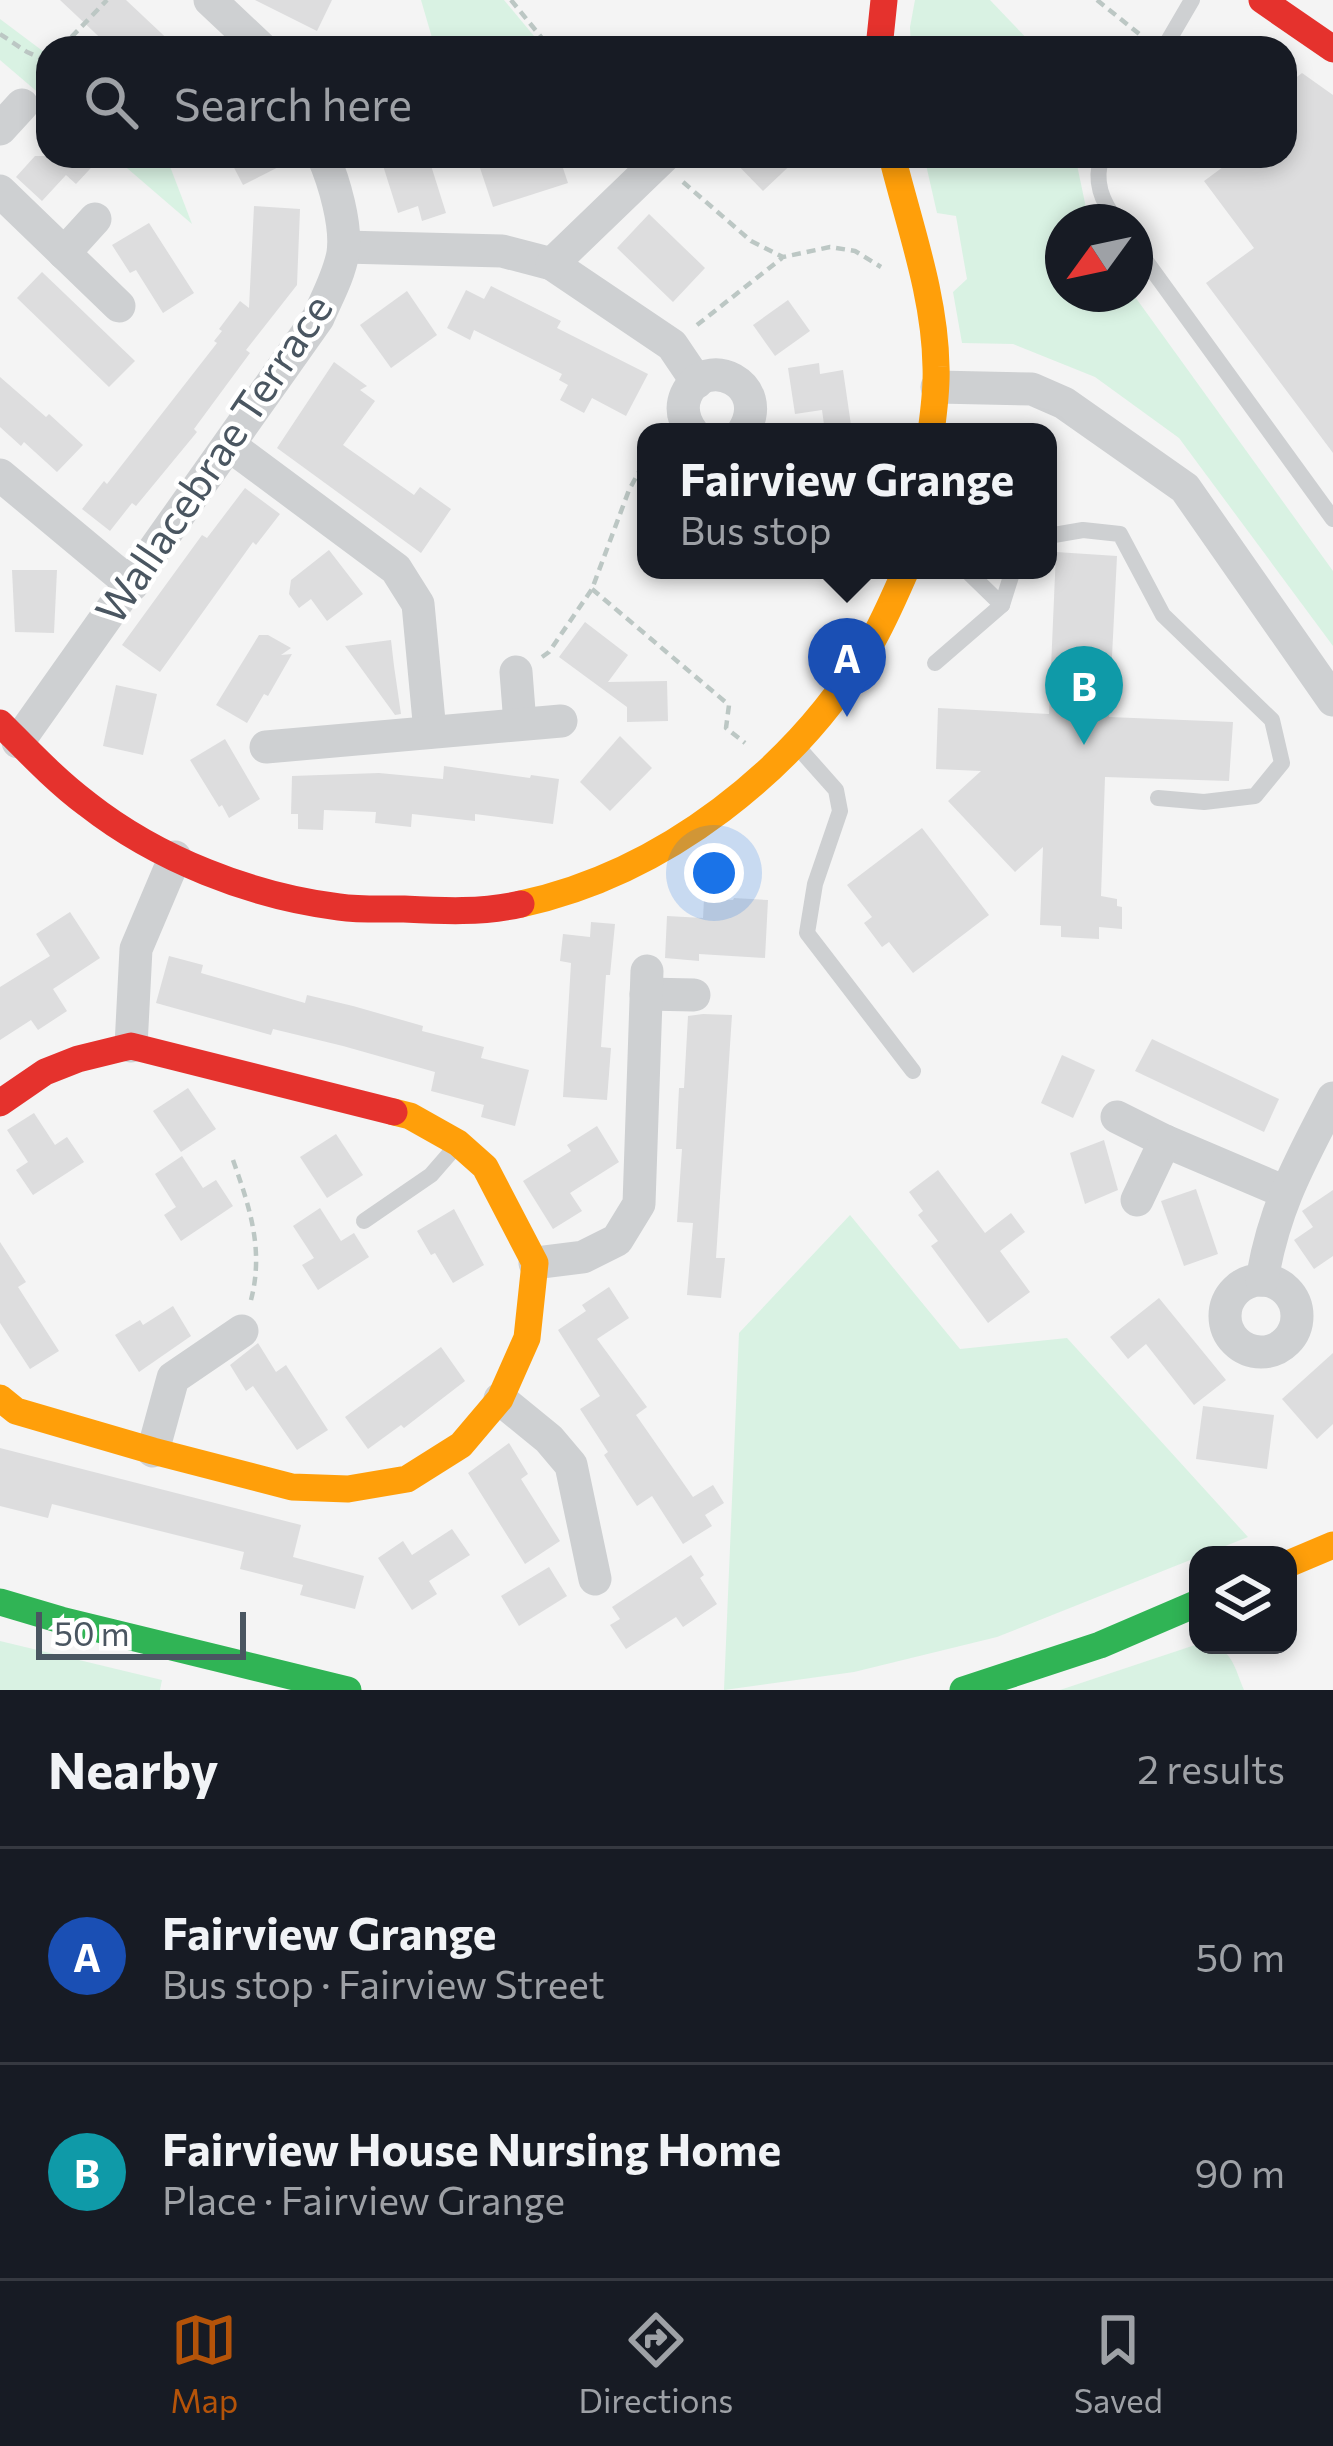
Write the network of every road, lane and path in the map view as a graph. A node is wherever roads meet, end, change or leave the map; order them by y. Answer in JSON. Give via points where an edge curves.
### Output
{"nodes":[{"id":1,"x":107,"y":0,"type":"edge"},
{"id":2,"x":511,"y":0,"type":"edge"},
{"id":3,"x":884,"y":0,"type":"edge"},
{"id":4,"x":1096,"y":0,"type":"edge"},
{"id":5,"x":1192,"y":0,"type":"edge"},
{"id":6,"x":1262,"y":0,"type":"edge"},
{"id":7,"x":214,"y":1,"type":"edge"},
{"id":8,"x":0,"y":34,"type":"edge"},
{"id":9,"x":72,"y":36,"type":"edge"},
{"id":10,"x":249,"y":36,"type":"edge"},
{"id":11,"x":540,"y":36,"type":"edge"},
{"id":12,"x":880,"y":36,"type":"edge"},
{"id":13,"x":1144,"y":36,"type":"edge"},
{"id":14,"x":1168,"y":36,"type":"edge"},
{"id":15,"x":1333,"y":49,"type":"edge"},
{"id":16,"x":36,"y":56,"type":"edge"},
{"id":17,"x":328,"y":168,"type":"edge"},
{"id":18,"x":651,"y":168,"type":"edge"},
{"id":19,"x":672,"y":168,"type":"edge"},
{"id":20,"x":895,"y":168,"type":"edge"},
{"id":21,"x":1100,"y":168,"type":"edge"},
{"id":22,"x":0,"y":191,"type":"edge"},
{"id":23,"x":1105,"y":204,"type":"edge"},
{"id":24,"x":94,"y":219,"type":"dead end"},
{"id":25,"x":344,"y":247,"type":"junction"},
{"id":26,"x":64,"y":253,"type":"junction"},
{"id":27,"x":921,"y":262,"type":"junction"},
{"id":28,"x":552,"y":264,"type":"junction"},
{"id":29,"x":1153,"y":271,"type":"edge"},
{"id":30,"x":119,"y":306,"type":"dead end"},
{"id":31,"x":697,"y":382,"type":"junction"},
{"id":32,"x":937,"y":387,"type":"junction"},
{"id":33,"x":687,"y":423,"type":"edge"},
{"id":34,"x":747,"y":423,"type":"edge"},
{"id":35,"x":932,"y":423,"type":"edge"},
{"id":36,"x":229,"y":445,"type":"junction"},
{"id":37,"x":0,"y":475,"type":"edge"},
{"id":38,"x":637,"y":476,"type":"edge"},
{"id":39,"x":1333,"y":519,"type":"edge"},
{"id":40,"x":1057,"y":534,"type":"edge"},
{"id":41,"x":901,"y":579,"type":"edge"},
{"id":42,"x":976,"y":579,"type":"edge"},
{"id":43,"x":1010,"y":579,"type":"edge"},
{"id":44,"x":132,"y":585,"type":"junction"},
{"id":45,"x":592,"y":589,"type":"junction"},
{"id":46,"x":1002,"y":604,"type":"junction"},
{"id":47,"x":934,"y":662,"type":"dead end"},
{"id":48,"x":517,"y":672,"type":"joint"},
{"id":49,"x":1333,"y":700,"type":"edge"},
{"id":50,"x":561,"y":721,"type":"dead end"},
{"id":51,"x":520,"y":724,"type":"junction"},
{"id":52,"x":430,"y":731,"type":"junction"},
{"id":53,"x":9,"y":733,"type":"edge"},
{"id":54,"x":795,"y":744,"type":"junction"},
{"id":55,"x":266,"y":747,"type":"dead end"},
{"id":56,"x":772,"y":766,"type":"junction"},
{"id":57,"x":1158,"y":799,"type":"dead end"},
{"id":58,"x":175,"y":857,"type":"junction"},
{"id":59,"x":694,"y":995,"type":"dead end"},
{"id":60,"x":131,"y":1046,"type":"junction"},
{"id":61,"x":913,"y":1071,"type":"dead end"},
{"id":62,"x":1333,"y":1098,"type":"edge"},
{"id":63,"x":0,"y":1103,"type":"edge"},
{"id":64,"x":1118,"y":1117,"type":"dead end"},
{"id":65,"x":1165,"y":1142,"type":"junction"},
{"id":66,"x":458,"y":1143,"type":"junction"},
{"id":67,"x":233,"y":1160,"type":"dead end"},
{"id":68,"x":1285,"y":1192,"type":"junction"},
{"id":69,"x":1137,"y":1200,"type":"dead end"},
{"id":70,"x":364,"y":1221,"type":"dead end"},
{"id":71,"x":535,"y":1263,"type":"junction"},
{"id":72,"x":1262,"y":1280,"type":"dead end"},
{"id":73,"x":242,"y":1331,"type":"joint"},
{"id":74,"x":0,"y":1398,"type":"edge"},
{"id":75,"x":500,"y":1399,"type":"junction"},
{"id":76,"x":153,"y":1451,"type":"junction"},
{"id":77,"x":1333,"y":1545,"type":"edge"},
{"id":78,"x":1297,"y":1560,"type":"edge"},
{"id":79,"x":595,"y":1579,"type":"dead end"},
{"id":80,"x":0,"y":1602,"type":"edge"},
{"id":81,"x":1189,"y":1607,"type":"edge"},
{"id":82,"x":348,"y":1690,"type":"edge"},
{"id":83,"x":963,"y":1690,"type":"edge"}],
"edges":[{"from":1,"to":9,"type":"path"},
{"from":2,"to":11,"type":"path"},
{"from":3,"to":12,"type":"street"},
{"from":4,"to":13,"type":"path"},
{"from":5,"to":14,"type":"lane"},
{"from":6,"to":15,"type":"street"},
{"from":7,"to":10,"type":"street"},
{"from":8,"to":16,"type":"path"},
{"from":17,"to":25,"type":"street","name":"Wallacebrae Terrace"},
{"from":18,"to":28,"type":"street"},
{"from":19,"to":27,"type":"path","via":[[751,241],[784,257],[830,247],[886,270]]},
{"from":20,"to":27,"type":"street"},
{"from":21,"to":23,"type":"lane"},
{"from":22,"to":26,"type":"street"},
{"from":24,"to":26,"type":"street"},
{"from":25,"to":28,"type":"street","via":[[502,251]]},
{"from":25,"to":36,"type":"street","name":"Wallacebrae Terrace","via":[[318,318]]},
{"from":26,"to":30,"type":"street"},
{"from":27,"to":32,"type":"street"},
{"from":28,"to":31,"type":"street","via":[[672,345]]},
{"from":29,"to":39,"type":"lane"},
{"from":31,"to":33,"type":"street","via":[[683,407]]},
{"from":31,"to":34,"type":"street","via":[[725,376],[742,385],[752,412]]},
{"from":32,"to":35,"type":"street"},
{"from":32,"to":49,"type":"street","via":[[1031,389],[1064,403],[1185,488]]},
{"from":36,"to":44,"type":"street","name":"Wallacebrae Terrace"},
{"from":36,"to":52,"type":"street","via":[[396,569],[418,604]]},
{"from":37,"to":44,"type":"street"},
{"from":38,"to":45,"type":"path"},
{"from":40,"to":57,"type":"lane","via":[[1120,534],[1163,615],[1272,720],[1282,763],[1255,796]]},
{"from":41,"to":54,"type":"street","via":[[868,648]]},
{"from":42,"to":46,"type":"lane"},
{"from":43,"to":46,"type":"lane"},
{"from":44,"to":53,"type":"street","name":"Wallacebrae Terrace"},
{"from":45,"to":48,"type":"path","via":[[549,652]]},
{"from":45,"to":56,"type":"path","via":[[729,705],[726,728]]},
{"from":46,"to":47,"type":"lane"},
{"from":48,"to":51,"type":"street"},
{"from":50,"to":51,"type":"street"},
{"from":51,"to":52,"type":"street"},
{"from":52,"to":55,"type":"street"},
{"from":53,"to":58,"type":"street","via":[[100,814]]},
{"from":54,"to":56,"type":"street"},
{"from":54,"to":61,"type":"lane","via":[[836,790],[840,812],[807,933]]},
{"from":56,"to":58,"type":"street","via":[[673,842],[620,870],[502,908],[340,907],[235,884]]},
{"from":58,"to":60,"type":"street","via":[[136,949]]},
{"from":59,"to":71,"type":"street","via":[[646,982],[639,1204],[617,1240],[583,1257]]},
{"from":60,"to":63,"type":"street","via":[[54,1067]]},
{"from":60,"to":66,"type":"street","via":[[410,1116]]},
{"from":62,"to":68,"type":"street"},
{"from":64,"to":65,"type":"street"},
{"from":65,"to":68,"type":"street"},
{"from":65,"to":69,"type":"street"},
{"from":66,"to":70,"type":"lane","via":[[431,1175]]},
{"from":66,"to":71,"type":"street","via":[[485,1166]]},
{"from":67,"to":73,"type":"path","via":[[254,1220],[256,1282]]},
{"from":68,"to":72,"type":"street"},
{"from":71,"to":75,"type":"street","via":[[526,1338]]},
{"from":73,"to":76,"type":"street","via":[[172,1378]]},
{"from":74,"to":76,"type":"street","via":[[16,1411]]},
{"from":75,"to":76,"type":"street","via":[[461,1445],[406,1479],[347,1489],[292,1486]]},
{"from":75,"to":79,"type":"street","via":[[571,1465]]},
{"from":77,"to":78,"type":"street"},
{"from":80,"to":82,"type":"street"},
{"from":81,"to":83,"type":"street"}]}
